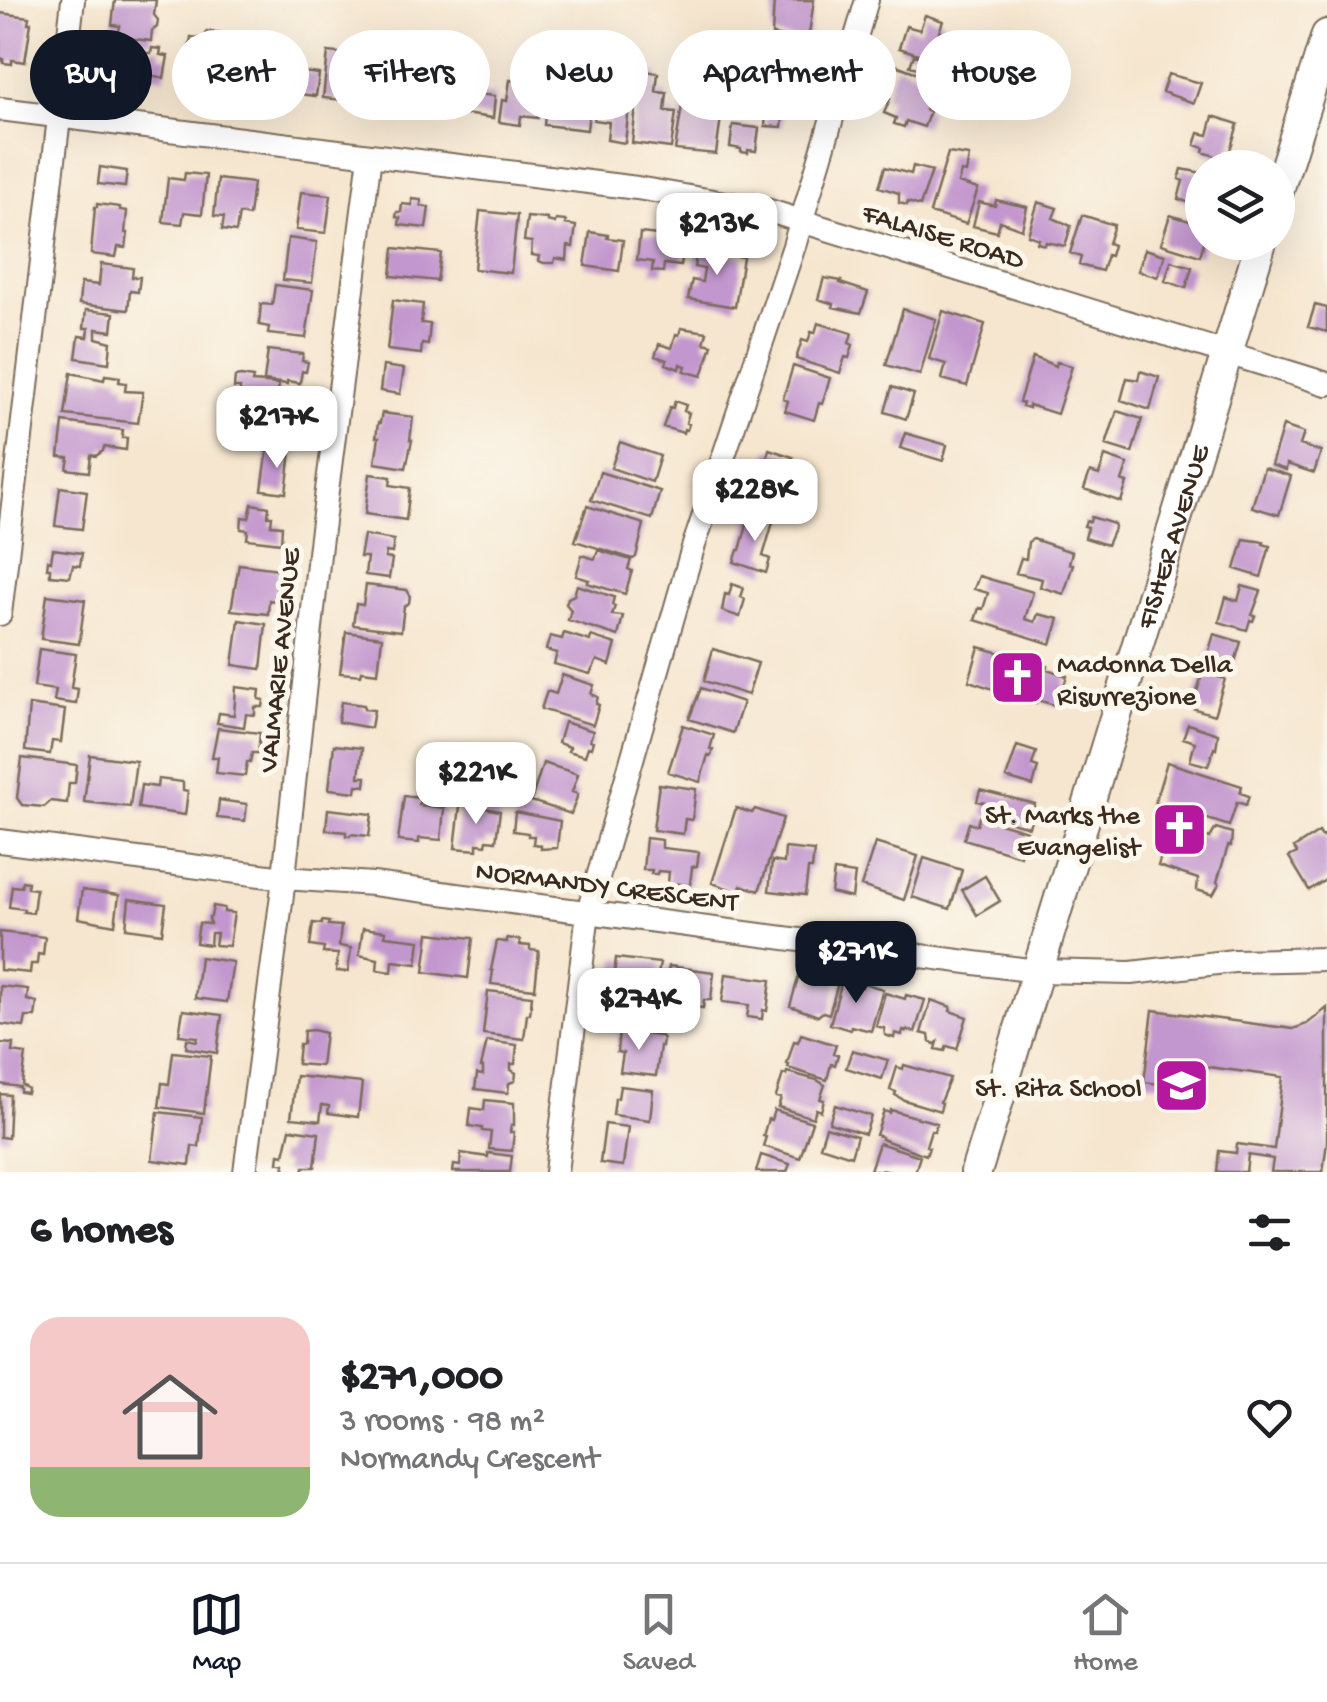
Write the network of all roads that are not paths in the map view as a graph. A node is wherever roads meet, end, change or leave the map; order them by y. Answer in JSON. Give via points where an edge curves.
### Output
{"nodes":[{"id":1,"x":73,"y":0,"type":"edge"},
{"id":2,"x":866,"y":0,"type":"edge"},
{"id":3,"x":69,"y":30,"type":"edge"},
{"id":4,"x":1327,"y":34,"type":"edge"},
{"id":5,"x":0,"y":109,"type":"edge"},
{"id":6,"x":30,"y":112,"type":"edge"},
{"id":7,"x":57,"y":120,"type":"edge"},
{"id":8,"x":96,"y":120,"type":"edge"},
{"id":9,"x":1291,"y":150,"type":"edge"},
{"id":10,"x":370,"y":156,"type":"junction"},
{"id":11,"x":801,"y":222,"type":"junction"},
{"id":12,"x":1255,"y":260,"type":"edge"},
{"id":13,"x":1226,"y":353,"type":"junction"},
{"id":14,"x":1327,"y":384,"type":"edge"},
{"id":15,"x":0,"y":614,"type":"edge"},
{"id":16,"x":0,"y":842,"type":"edge"},
{"id":17,"x":284,"y":878,"type":"junction"},
{"id":18,"x":588,"y":912,"type":"junction"},
{"id":19,"x":1327,"y":959,"type":"edge"},
{"id":20,"x":1036,"y":970,"type":"junction"},
{"id":21,"x":246,"y":1172,"type":"edge"},
{"id":22,"x":556,"y":1172,"type":"edge"},
{"id":23,"x":976,"y":1172,"type":"edge"}],
"edges":[{"from":1,"to":3,"type":"street"},
{"from":2,"to":11,"type":"street"},
{"from":4,"to":9,"type":"main road"},
{"from":5,"to":6,"type":"street","name":"FALAISE ROAD"},
{"from":7,"to":15,"type":"street"},
{"from":8,"to":10,"type":"street","name":"FALAISE ROAD"},
{"from":10,"to":11,"type":"street","name":"FALAISE ROAD","via":[[637,188]]},
{"from":10,"to":17,"type":"street","name":"VALMARIE AVENUE"},
{"from":11,"to":13,"type":"street","name":"FALAISE ROAD"},
{"from":11,"to":18,"type":"street","via":[[692,552]]},
{"from":12,"to":13,"type":"main road","name":"FISHER AVENUE"},
{"from":13,"to":14,"type":"street","name":"FALAISE ROAD"},
{"from":13,"to":20,"type":"main road","name":"FISHER AVENUE"},
{"from":16,"to":17,"type":"street","name":"NORMANDY CRESCENT"},
{"from":17,"to":18,"type":"street","name":"NORMANDY CRESCENT"},
{"from":17,"to":21,"type":"street","name":"VALMARIE AVENUE"},
{"from":18,"to":20,"type":"street","name":"NORMANDY CRESCENT"},
{"from":18,"to":22,"type":"street"},
{"from":19,"to":20,"type":"street","name":"NORMANDY CRESCENT","via":[[1212,962],[1131,973]]},
{"from":20,"to":23,"type":"main road","name":"FISHER AVENUE"}]}
